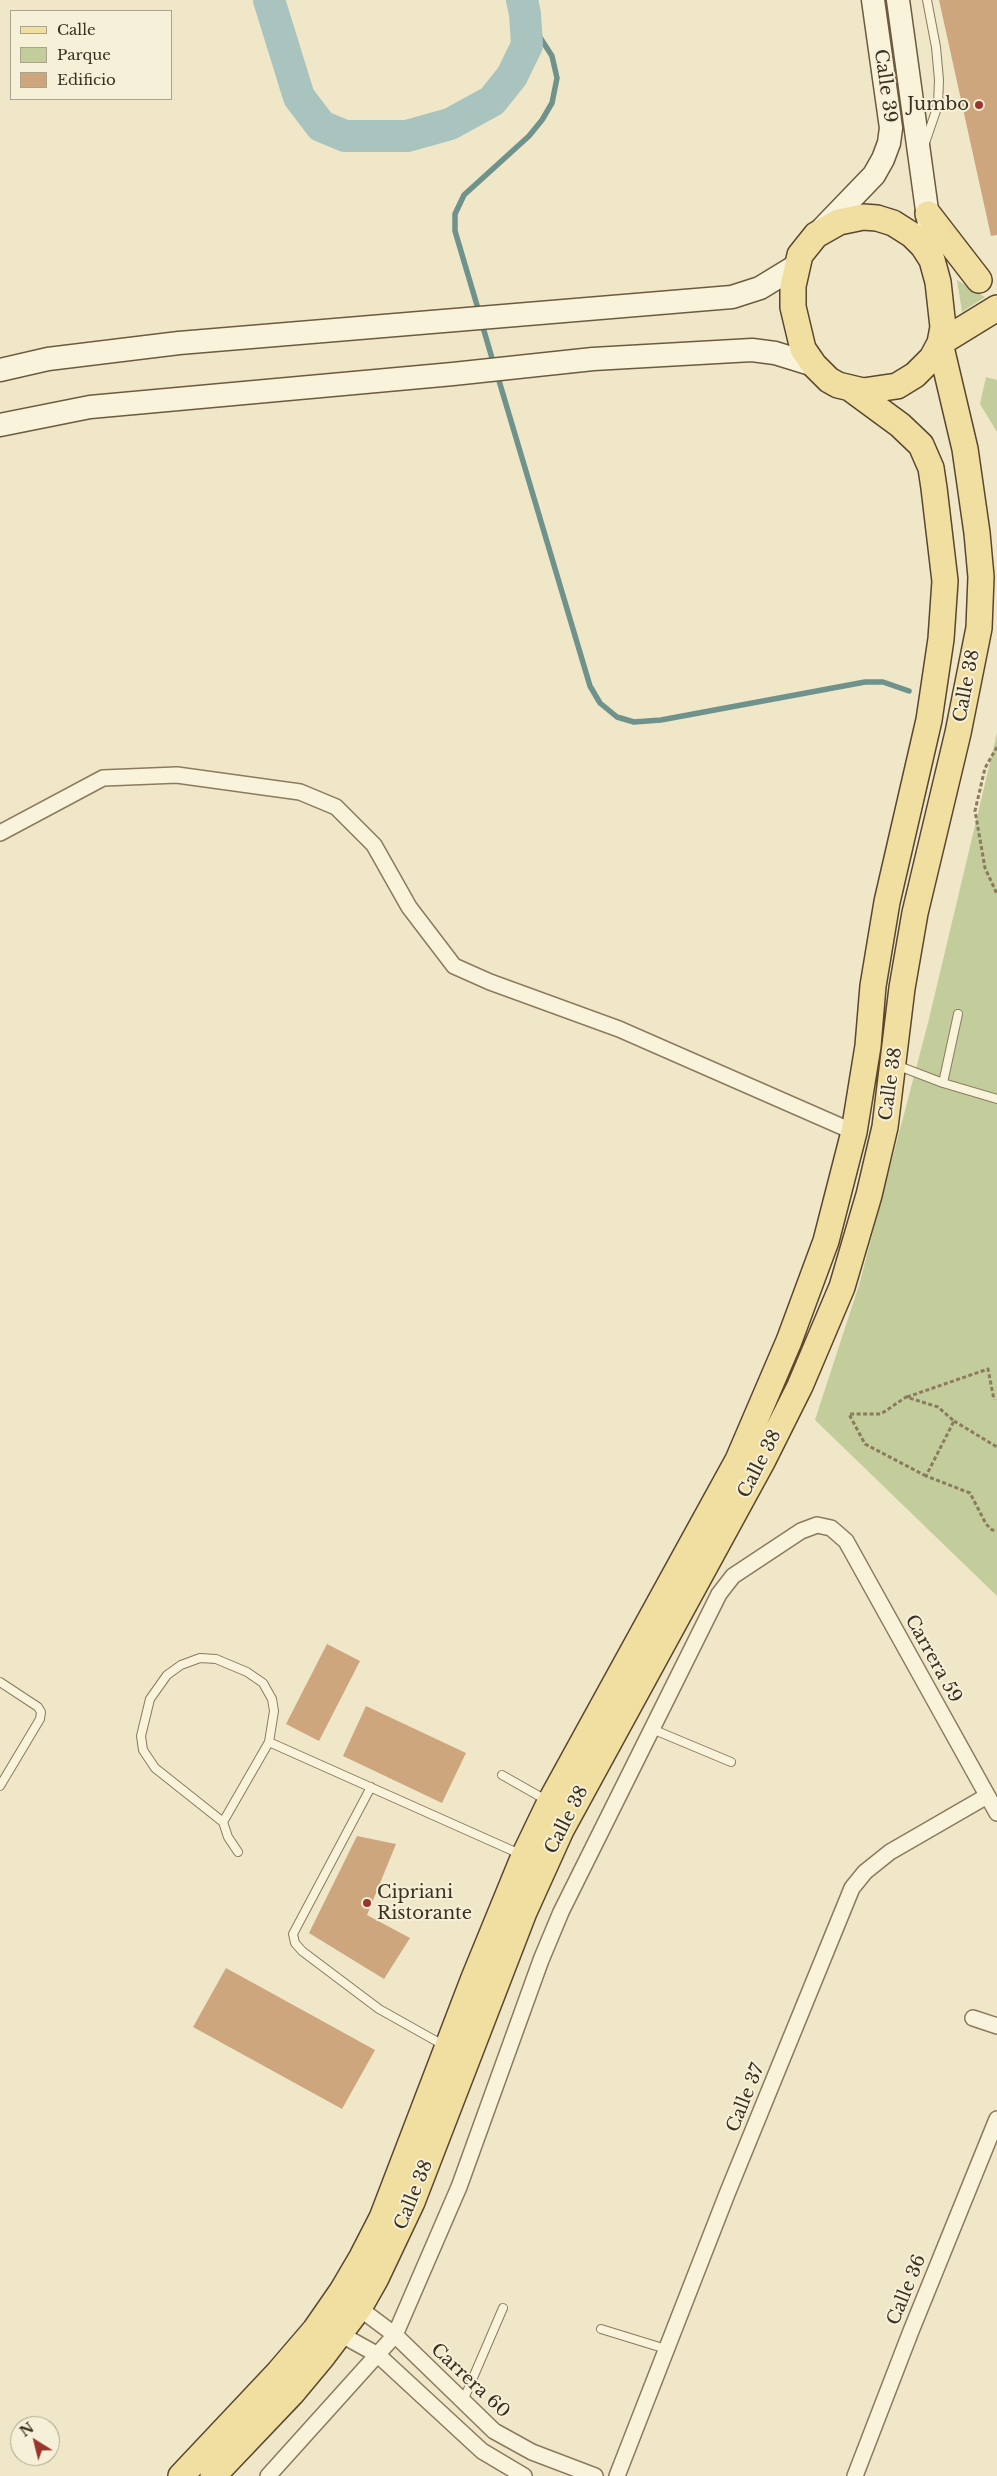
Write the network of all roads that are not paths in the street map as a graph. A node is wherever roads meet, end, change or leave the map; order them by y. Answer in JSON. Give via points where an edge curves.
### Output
{"nodes":[{"id":1,"x":873,"y":0,"type":"edge"},
{"id":2,"x":898,"y":0,"type":"edge"},
{"id":3,"x":927,"y":0,"type":"edge"},
{"id":4,"x":921,"y":154,"type":"junction"},
{"id":5,"x":928,"y":214,"type":"junction"},
{"id":6,"x":816,"y":235,"type":"junction"},
{"id":7,"x":932,"y":260,"type":"junction"},
{"id":8,"x":796,"y":266,"type":"junction"},
{"id":9,"x":988,"y":284,"type":"edge"},
{"id":10,"x":997,"y":308,"type":"edge"},
{"id":11,"x":940,"y":343,"type":"junction"},
{"id":12,"x":814,"y":365,"type":"junction"},
{"id":13,"x":0,"y":370,"type":"edge"},
{"id":14,"x":851,"y":389,"type":"junction"},
{"id":15,"x":0,"y":425,"type":"edge"},
{"id":16,"x":0,"y":834,"type":"edge"},
{"id":17,"x":958,"y":1014,"type":"dead end"},
{"id":18,"x":894,"y":1064,"type":"junction"},
{"id":19,"x":942,"y":1083,"type":"junction"},
{"id":20,"x":997,"y":1099,"type":"edge"},
{"id":21,"x":854,"y":1132,"type":"junction"},
{"id":22,"x":831,"y":1528,"type":"joint"},
{"id":23,"x":0,"y":1682,"type":"edge"},
{"id":24,"x":652,"y":1729,"type":"junction"},
{"id":25,"x":269,"y":1742,"type":"junction"},
{"id":26,"x":731,"y":1762,"type":"dead end"},
{"id":27,"x":502,"y":1775,"type":"dead end"},
{"id":28,"x":0,"y":1786,"type":"edge"},
{"id":29,"x":371,"y":1788,"type":"junction"},
{"id":30,"x":987,"y":1796,"type":"junction"},
{"id":31,"x":550,"y":1802,"type":"junction"},
{"id":32,"x":997,"y":1813,"type":"edge"},
{"id":33,"x":223,"y":1822,"type":"junction"},
{"id":34,"x":238,"y":1852,"type":"dead end"},
{"id":35,"x":524,"y":1856,"type":"junction"},
{"id":36,"x":973,"y":2018,"type":"dead end"},
{"id":37,"x":997,"y":2026,"type":"edge"},
{"id":38,"x":448,"y":2047,"type":"junction"},
{"id":39,"x":997,"y":2119,"type":"edge"},
{"id":40,"x":359,"y":2308,"type":"junction"},
{"id":41,"x":503,"y":2308,"type":"dead end"},
{"id":42,"x":601,"y":2329,"type":"dead end"},
{"id":43,"x":340,"y":2334,"type":"junction"},
{"id":44,"x":396,"y":2335,"type":"junction"},
{"id":45,"x":666,"y":2349,"type":"junction"},
{"id":46,"x":378,"y":2355,"type":"junction"},
{"id":47,"x":463,"y":2401,"type":"junction"},
{"id":48,"x":181,"y":2476,"type":"edge"},
{"id":49,"x":213,"y":2476,"type":"edge"},
{"id":50,"x":268,"y":2476,"type":"edge"},
{"id":51,"x":524,"y":2476,"type":"edge"},
{"id":52,"x":595,"y":2476,"type":"edge"},
{"id":53,"x":617,"y":2476,"type":"edge"},
{"id":54,"x":855,"y":2476,"type":"edge"}],
"edges":[{"from":1,"to":6,"type":"street","name":"Calle 39","via":[[891,128],[889,143],[874,175]]},
{"from":2,"to":4,"type":"street","name":"Calle 39"},
{"from":3,"to":4,"type":"lane","via":[[939,80],[938,105]]},
{"from":4,"to":5,"type":"street","name":"Calle 39"},
{"from":5,"to":7,"type":"street","name":"Calle 39"},
{"from":5,"to":9,"type":"main road"},
{"from":6,"to":7,"type":"main road","via":[[839,222],[877,218],[904,229],[923,246]]},
{"from":6,"to":8,"type":"main road","via":[[806,245]]},
{"from":7,"to":9,"type":"main road"},
{"from":7,"to":11,"type":"main road","via":[[942,306]]},
{"from":8,"to":12,"type":"main road","via":[[793,293],[797,330],[803,349]]},
{"from":8,"to":13,"type":"street","via":[[760,288],[732,297],[169,344],[48,359]]},
{"from":10,"to":11,"type":"main road"},
{"from":11,"to":14,"type":"main road","via":[[924,367],[897,386],[876,391]]},
{"from":11,"to":18,"type":"main road","name":"Calle 38","via":[[962,433],[976,524],[981,577],[979,628],[958,733],[915,913],[902,988]]},
{"from":12,"to":14,"type":"main road","via":[[829,380]]},
{"from":12,"to":15,"type":"street","via":[[752,350],[593,359],[90,407]]},
{"from":14,"to":21,"type":"main road","name":"Calle 38","via":[[921,445],[931,468],[945,581],[930,720],[887,902]]},
{"from":16,"to":21,"type":"street","via":[[103,778],[177,775],[300,792],[336,807],[374,845],[409,907],[454,966],[619,1029]]},
{"from":17,"to":19,"type":"lane"},
{"from":18,"to":19,"type":"lane"},
{"from":18,"to":40,"type":"main road","name":"Calle 38","via":[[885,1127],[864,1214],[842,1287],[800,1386],[722,1538],[561,1830],[524,1912],[412,2202]]},
{"from":19,"to":20,"type":"lane"},
{"from":21,"to":31,"type":"main road","name":"Calle 38","via":[[826,1241],[789,1341],[738,1460]]},
{"from":22,"to":24,"type":"street","name":"Calle 38","via":[[817,1525],[802,1531],[733,1576],[719,1594]]},
{"from":22,"to":30,"type":"street","name":"Carrera 59","via":[[846,1541]]},
{"from":23,"to":28,"type":"lane","via":[[41,1712],[40,1719]]},
{"from":24,"to":26,"type":"lane"},
{"from":24,"to":44,"type":"street","name":"Calle 38","via":[[558,1920],[458,2187]]},
{"from":25,"to":29,"type":"lane"},
{"from":25,"to":33,"type":"lane"},
{"from":25,"to":33,"type":"lane","via":[[274,1711],[272,1699],[263,1684],[247,1672],[216,1659],[200,1658],[181,1665],[167,1675],[150,1699],[142,1736],[143,1750],[155,1768]]},
{"from":27,"to":31,"type":"lane"},
{"from":29,"to":35,"type":"lane"},
{"from":29,"to":38,"type":"lane","via":[[293,1934],[302,1951],[379,2009]]},
{"from":30,"to":32,"type":"street","name":"Carrera 59"},
{"from":30,"to":45,"type":"street","name":"Calle 37","via":[[890,1852],[865,1872],[852,1888]]},
{"from":31,"to":35,"type":"main road","name":"Calle 38"},
{"from":33,"to":34,"type":"lane"},
{"from":35,"to":38,"type":"main road","name":"Calle 38"},
{"from":36,"to":37,"type":"street"},
{"from":38,"to":48,"type":"main road","name":"Calle 38","via":[[382,2218],[342,2291],[315,2330],[279,2372]]},
{"from":39,"to":54,"type":"street","name":"Calle 36"},
{"from":40,"to":43,"type":"main road","name":"Calle 38"},
{"from":40,"to":44,"type":"street","name":"Carrera 60"},
{"from":41,"to":47,"type":"lane"},
{"from":42,"to":45,"type":"lane"},
{"from":43,"to":46,"type":"street"},
{"from":43,"to":49,"type":"main road","name":"Calle 38","via":[[292,2393]]},
{"from":44,"to":46,"type":"street","name":"Calle 38"},
{"from":44,"to":47,"type":"street","name":"Carrera 60"},
{"from":45,"to":53,"type":"street","name":"Calle 37"},
{"from":46,"to":50,"type":"street","name":"Calle 38"},
{"from":46,"to":51,"type":"street","via":[[482,2452]]},
{"from":47,"to":52,"type":"street","name":"Carrera 60","via":[[494,2431],[532,2452]]}]}
